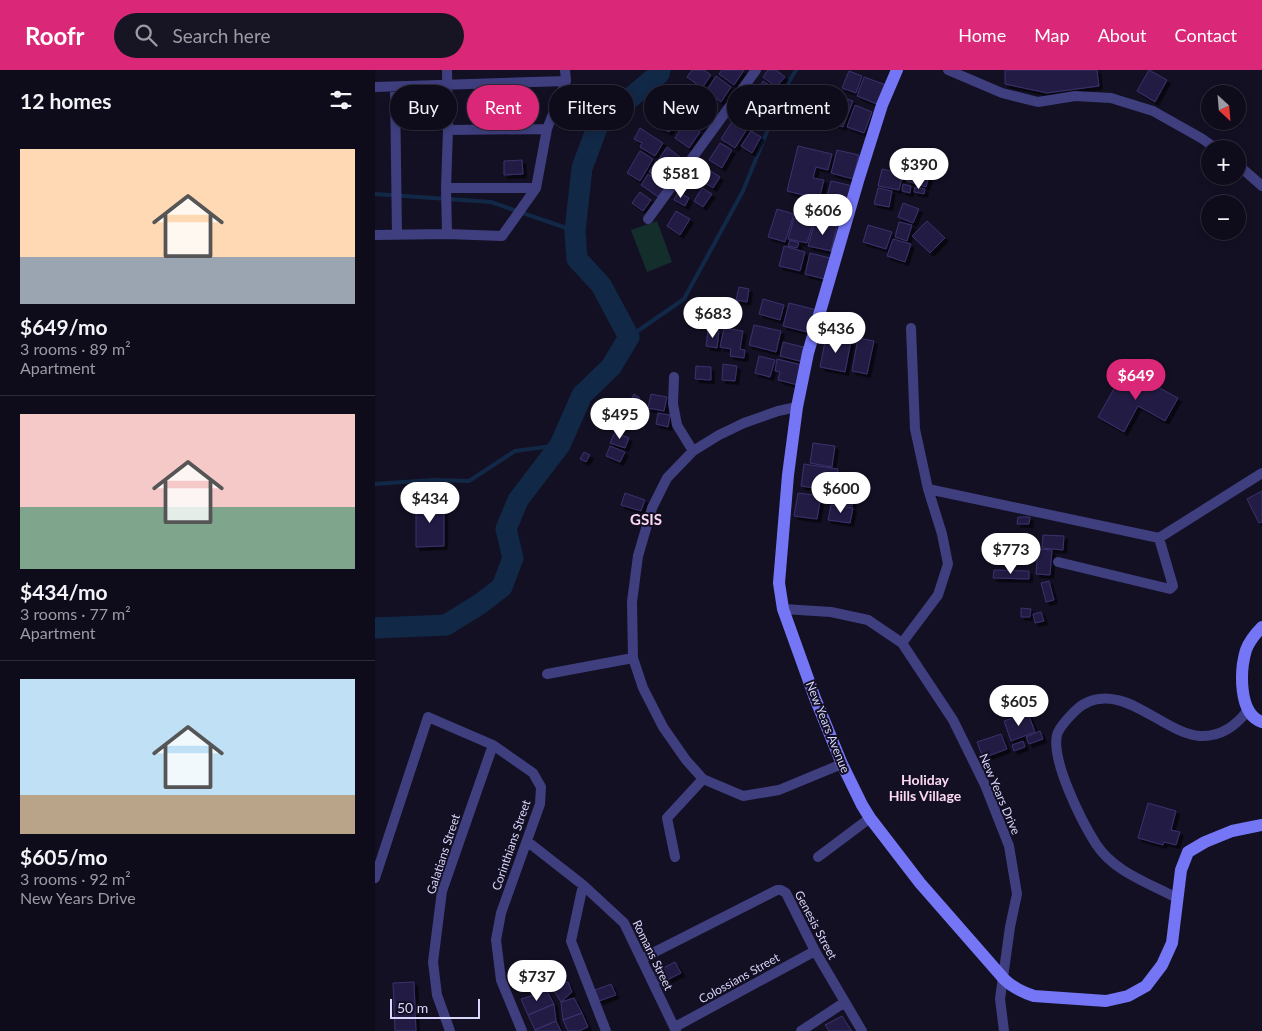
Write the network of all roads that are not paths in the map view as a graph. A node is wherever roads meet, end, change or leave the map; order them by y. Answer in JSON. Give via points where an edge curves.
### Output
{"nodes":[{"id":1,"x":447,"y":70,"type":"edge"},
{"id":2,"x":565,"y":70,"type":"edge"},
{"id":3,"x":756,"y":70,"type":"edge"},
{"id":4,"x":897,"y":70,"type":"edge"},
{"id":5,"x":948,"y":70,"type":"edge"},
{"id":6,"x":565,"y":81,"type":"junction"},
{"id":7,"x":447,"y":85,"type":"joint"},
{"id":8,"x":375,"y":87,"type":"edge"},
{"id":9,"x":390,"y":87,"type":"edge"},
{"id":10,"x":547,"y":129,"type":"junction"},
{"id":11,"x":396,"y":130,"type":"edge"},
{"id":12,"x":449,"y":130,"type":"edge"},
{"id":13,"x":457,"y":130,"type":"edge"},
{"id":14,"x":1204,"y":140,"type":"edge"},
{"id":15,"x":1246,"y":172,"type":"edge"},
{"id":16,"x":1262,"y":186,"type":"edge"},
{"id":17,"x":446,"y":188,"type":"junction"},
{"id":18,"x":536,"y":188,"type":"junction"},
{"id":19,"x":648,"y":219,"type":"dead end"},
{"id":20,"x":447,"y":234,"type":"junction"},
{"id":21,"x":375,"y":235,"type":"edge"},
{"id":22,"x":397,"y":235,"type":"junction"},
{"id":23,"x":911,"y":328,"type":"dead end"},
{"id":24,"x":674,"y":377,"type":"dead end"},
{"id":25,"x":797,"y":407,"type":"junction"},
{"id":26,"x":693,"y":450,"type":"junction"},
{"id":27,"x":1262,"y":473,"type":"edge"},
{"id":28,"x":928,"y":490,"type":"junction"},
{"id":29,"x":1159,"y":538,"type":"junction"},
{"id":30,"x":1058,"y":562,"type":"dead end"},
{"id":31,"x":783,"y":609,"type":"junction"},
{"id":32,"x":1262,"y":627,"type":"edge"},
{"id":33,"x":902,"y":643,"type":"junction"},
{"id":34,"x":633,"y":658,"type":"junction"},
{"id":35,"x":547,"y":674,"type":"dead end"},
{"id":36,"x":1247,"y":710,"type":"junction"},
{"id":37,"x":1262,"y":722,"type":"edge"},
{"id":38,"x":493,"y":745,"type":"junction"},
{"id":39,"x":842,"y":764,"type":"junction"},
{"id":40,"x":703,"y":779,"type":"junction"},
{"id":41,"x":870,"y":818,"type":"junction"},
{"id":42,"x":1262,"y":825,"type":"edge"},
{"id":43,"x":528,"y":842,"type":"junction"},
{"id":44,"x":818,"y":856,"type":"dead end"},
{"id":45,"x":675,"y":857,"type":"dead end"},
{"id":46,"x":375,"y":878,"type":"edge"},
{"id":47,"x":583,"y":885,"type":"junction"},
{"id":48,"x":1177,"y":898,"type":"junction"},
{"id":49,"x":815,"y":951,"type":"junction"},
{"id":50,"x":641,"y":959,"type":"junction"},
{"id":51,"x":1004,"y":979,"type":"junction"},
{"id":52,"x":845,"y":1002,"type":"junction"},
{"id":53,"x":676,"y":1029,"type":"edge"},
{"id":54,"x":450,"y":1031,"type":"edge"},
{"id":55,"x":522,"y":1031,"type":"edge"},
{"id":56,"x":605,"y":1031,"type":"edge"},
{"id":57,"x":801,"y":1031,"type":"edge"},
{"id":58,"x":863,"y":1031,"type":"edge"},
{"id":59,"x":1004,"y":1031,"type":"edge"}],
"edges":[{"from":1,"to":7,"type":"street"},
{"from":2,"to":6,"type":"street"},
{"from":3,"to":19,"type":"street"},
{"from":4,"to":25,"type":"street","name":"New Years Avenue","via":[[881,105],[857,181],[807,353]]},
{"from":5,"to":14,"type":"street","via":[[1002,93],[1038,102],[1075,96],[1111,98],[1153,111]]},
{"from":6,"to":7,"type":"street"},
{"from":6,"to":10,"type":"street"},
{"from":8,"to":9,"type":"street"},
{"from":10,"to":13,"type":"street"},
{"from":10,"to":18,"type":"street"},
{"from":11,"to":22,"type":"street"},
{"from":12,"to":17,"type":"street"},
{"from":15,"to":16,"type":"street"},
{"from":17,"to":18,"type":"street"},
{"from":17,"to":20,"type":"street"},
{"from":18,"to":20,"type":"street","via":[[503,236]]},
{"from":20,"to":22,"type":"street"},
{"from":21,"to":22,"type":"street"},
{"from":23,"to":28,"type":"street","via":[[915,429]]},
{"from":24,"to":26,"type":"street","via":[[673,404],[677,425]]},
{"from":25,"to":26,"type":"street","via":[[744,423]]},
{"from":25,"to":31,"type":"street","name":"New Years Avenue","via":[[781,552],[779,583]]},
{"from":26,"to":34,"type":"street","via":[[667,478],[651,508],[638,556],[633,592]]},
{"from":27,"to":29,"type":"street"},
{"from":28,"to":29,"type":"street"},
{"from":28,"to":33,"type":"street","via":[[948,564],[938,595]]},
{"from":29,"to":30,"type":"street","via":[[1173,586],[1170,589]]},
{"from":31,"to":33,"type":"street","name":"New Years Drive","via":[[831,612],[868,620]]},
{"from":31,"to":39,"type":"street","name":"New Years Avenue"},
{"from":32,"to":36,"type":"street","via":[[1247,648],[1243,671]]},
{"from":33,"to":51,"type":"street","name":"New Years Drive","via":[[953,720],[985,785],[1009,846],[1017,894]]},
{"from":34,"to":35,"type":"street"},
{"from":34,"to":40,"type":"street","via":[[643,688],[663,727]]},
{"from":36,"to":37,"type":"street"},
{"from":36,"to":48,"type":"street","via":[[1230,729],[1200,736],[1186,733],[1134,705],[1115,699],[1096,699],[1082,704],[1057,734],[1059,765],[1085,827],[1100,850],[1119,868]]},
{"from":38,"to":43,"type":"street","name":"Corinthians Street","via":[[533,773],[541,787],[540,804]]},
{"from":38,"to":46,"type":"street","name":"Corinthians Street","via":[[428,717]]},
{"from":38,"to":54,"type":"street","name":"Galatians Street","via":[[442,891],[433,962],[437,995]]},
{"from":39,"to":40,"type":"street","via":[[779,790],[743,796]]},
{"from":39,"to":41,"type":"street","name":"New Years Avenue"},
{"from":40,"to":45,"type":"street","via":[[667,818]]},
{"from":41,"to":44,"type":"street"},
{"from":41,"to":51,"type":"street","name":"New Years Avenue","via":[[920,883]]},
{"from":42,"to":48,"type":"street","name":"New Years Avenue","via":[[1223,835],[1189,852],[1181,870]]},
{"from":43,"to":47,"type":"street","name":"Romans Street"},
{"from":43,"to":55,"type":"street","name":"Corinthians Street","via":[[501,913],[497,940],[501,980]]},
{"from":47,"to":50,"type":"street","name":"Romans Street","via":[[624,922]]},
{"from":47,"to":56,"type":"street","via":[[571,941]]},
{"from":48,"to":51,"type":"street","name":"New Years Avenue","via":[[1172,943],[1162,965],[1145,986],[1128,996],[1106,1001],[1034,996],[1012,987]]},
{"from":49,"to":50,"type":"street","name":"Genesis Street","via":[[785,893],[777,890]]},
{"from":49,"to":52,"type":"street","name":"Genesis Street"},
{"from":49,"to":53,"type":"street","name":"Colossians Street"},
{"from":50,"to":53,"type":"street","name":"Romans Street"},
{"from":51,"to":59,"type":"street","name":"New Years Drive","via":[[1000,999]]},
{"from":52,"to":57,"type":"street"},
{"from":52,"to":58,"type":"street","name":"Genesis Street"}]}
